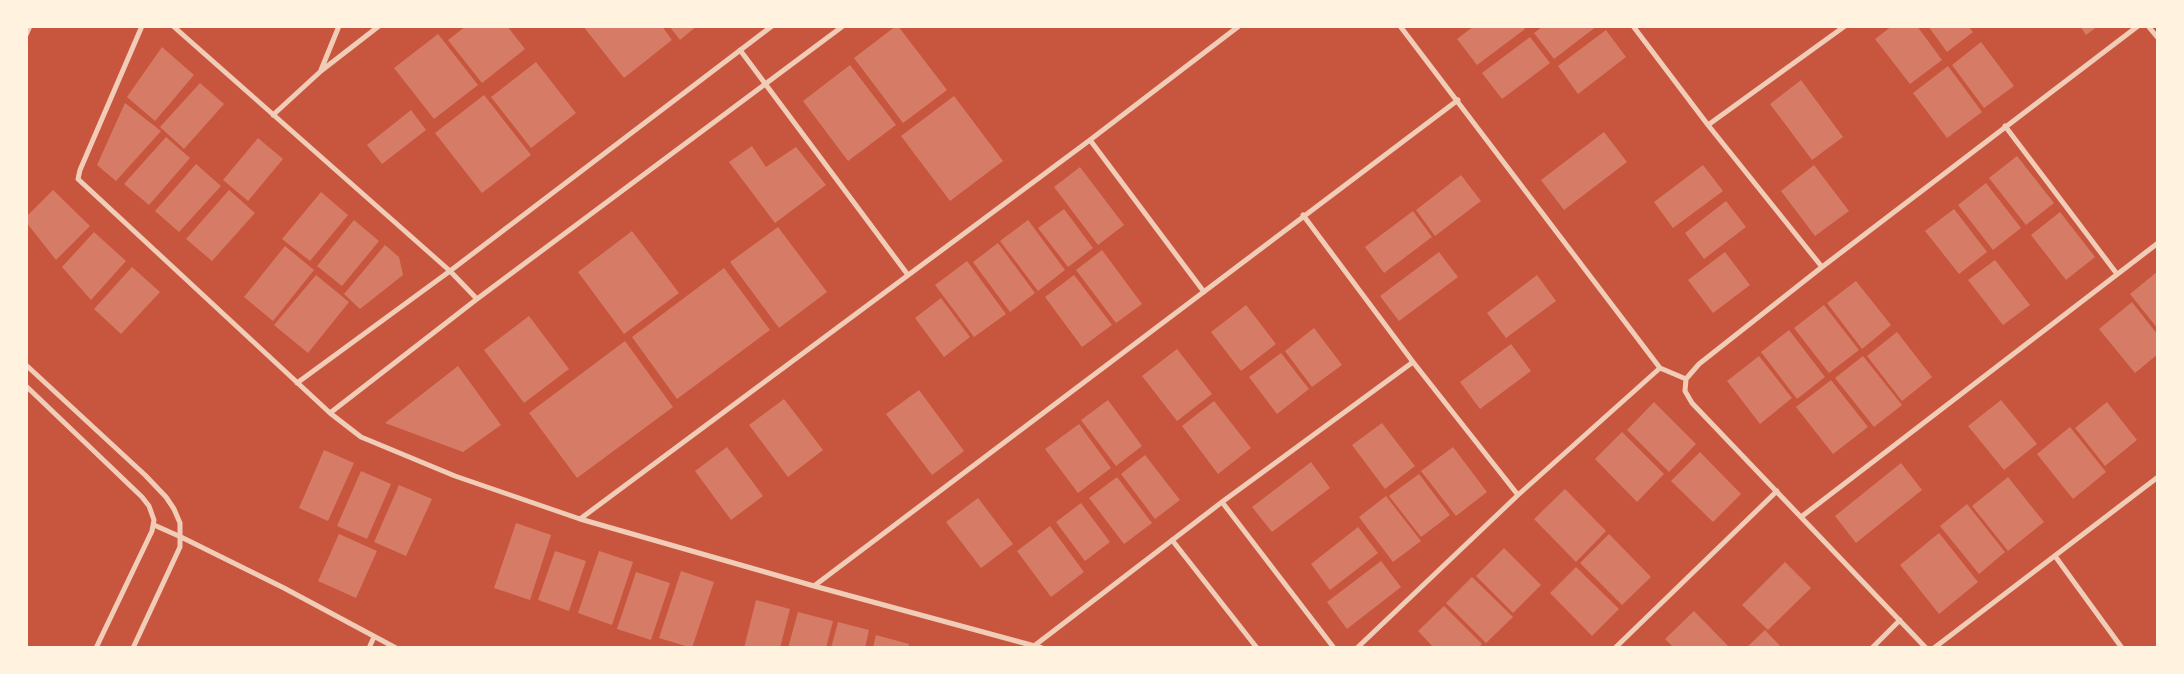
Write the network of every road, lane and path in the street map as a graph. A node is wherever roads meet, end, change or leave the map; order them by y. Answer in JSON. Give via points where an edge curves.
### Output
{"nodes":[{"id":1,"x":30,"y":26,"type":"edge"},
{"id":2,"x":142,"y":26,"type":"edge"},
{"id":3,"x":172,"y":26,"type":"edge"},
{"id":4,"x":340,"y":26,"type":"edge"},
{"id":5,"x":379,"y":26,"type":"edge"},
{"id":6,"x":772,"y":26,"type":"edge"},
{"id":7,"x":843,"y":26,"type":"edge"},
{"id":8,"x":1239,"y":26,"type":"edge"},
{"id":9,"x":1400,"y":26,"type":"edge"},
{"id":10,"x":1633,"y":26,"type":"edge"},
{"id":11,"x":1845,"y":26,"type":"edge"},
{"id":12,"x":2138,"y":26,"type":"edge"},
{"id":13,"x":2148,"y":26,"type":"edge"},
{"id":14,"x":26,"y":36,"type":"edge"},
{"id":15,"x":2158,"y":38,"type":"edge"},
{"id":16,"x":740,"y":50,"type":"junction"},
{"id":17,"x":321,"y":71,"type":"junction"},
{"id":18,"x":766,"y":83,"type":"junction"},
{"id":19,"x":1458,"y":100,"type":"junction"},
{"id":20,"x":273,"y":115,"type":"junction"},
{"id":21,"x":1708,"y":125,"type":"junction"},
{"id":22,"x":2005,"y":126,"type":"junction"},
{"id":23,"x":1090,"y":140,"type":"junction"},
{"id":24,"x":1304,"y":215,"type":"junction"},
{"id":25,"x":2158,"y":243,"type":"edge"},
{"id":26,"x":1822,"y":267,"type":"junction"},
{"id":27,"x":450,"y":271,"type":"junction"},
{"id":28,"x":2118,"y":274,"type":"junction"},
{"id":29,"x":908,"y":275,"type":"junction"},
{"id":30,"x":1204,"y":292,"type":"junction"},
{"id":31,"x":477,"y":299,"type":"junction"},
{"id":32,"x":1412,"y":362,"type":"junction"},
{"id":33,"x":26,"y":365,"type":"edge"},
{"id":34,"x":1660,"y":368,"type":"junction"},
{"id":35,"x":1686,"y":379,"type":"junction"},
{"id":36,"x":297,"y":383,"type":"junction"},
{"id":37,"x":26,"y":386,"type":"edge"},
{"id":38,"x":330,"y":414,"type":"junction"},
{"id":39,"x":2158,"y":477,"type":"edge"},
{"id":40,"x":1777,"y":491,"type":"junction"},
{"id":41,"x":1518,"y":495,"type":"junction"},
{"id":42,"x":1222,"y":502,"type":"junction"},
{"id":43,"x":1801,"y":517,"type":"junction"},
{"id":44,"x":580,"y":519,"type":"junction"},
{"id":45,"x":154,"y":525,"type":"junction"},
{"id":46,"x":181,"y":537,"type":"junction"},
{"id":47,"x":1172,"y":540,"type":"junction"},
{"id":48,"x":2055,"y":556,"type":"junction"},
{"id":49,"x":814,"y":586,"type":"junction"},
{"id":50,"x":1900,"y":620,"type":"junction"},
{"id":51,"x":374,"y":637,"type":"junction"},
{"id":52,"x":1034,"y":646,"type":"junction"},
{"id":53,"x":96,"y":648,"type":"edge"},
{"id":54,"x":133,"y":648,"type":"edge"},
{"id":55,"x":369,"y":648,"type":"edge"},
{"id":56,"x":396,"y":648,"type":"edge"},
{"id":57,"x":1042,"y":648,"type":"edge"},
{"id":58,"x":1257,"y":648,"type":"edge"},
{"id":59,"x":1334,"y":648,"type":"edge"},
{"id":60,"x":1357,"y":648,"type":"edge"},
{"id":61,"x":1615,"y":648,"type":"edge"},
{"id":62,"x":1872,"y":648,"type":"edge"},
{"id":63,"x":1926,"y":648,"type":"edge"},
{"id":64,"x":1934,"y":648,"type":"edge"},
{"id":65,"x":2122,"y":648,"type":"edge"}],
"edges":[{"from":1,"to":14,"type":"street"},
{"from":2,"to":36,"type":"street","via":[[78,179]]},
{"from":3,"to":20,"type":"street"},
{"from":4,"to":17,"type":"street"},
{"from":5,"to":17,"type":"street"},
{"from":6,"to":16,"type":"street"},
{"from":7,"to":18,"type":"street"},
{"from":8,"to":23,"type":"street"},
{"from":9,"to":19,"type":"street"},
{"from":10,"to":21,"type":"street"},
{"from":11,"to":21,"type":"street"},
{"from":12,"to":22,"type":"street"},
{"from":13,"to":15,"type":"street"},
{"from":16,"to":18,"type":"street"},
{"from":16,"to":27,"type":"street"},
{"from":17,"to":20,"type":"street"},
{"from":18,"to":29,"type":"street"},
{"from":18,"to":31,"type":"street"},
{"from":19,"to":24,"type":"street"},
{"from":19,"to":34,"type":"street"},
{"from":20,"to":27,"type":"street"},
{"from":21,"to":26,"type":"street"},
{"from":22,"to":26,"type":"street"},
{"from":22,"to":28,"type":"street"},
{"from":23,"to":29,"type":"street"},
{"from":23,"to":30,"type":"street"},
{"from":24,"to":30,"type":"street"},
{"from":24,"to":32,"type":"street"},
{"from":25,"to":28,"type":"street"},
{"from":26,"to":35,"type":"street","via":[[1699,364]]},
{"from":27,"to":31,"type":"street"},
{"from":27,"to":36,"type":"street"},
{"from":28,"to":43,"type":"street"},
{"from":29,"to":44,"type":"street"},
{"from":30,"to":49,"type":"street"},
{"from":31,"to":38,"type":"street"},
{"from":32,"to":41,"type":"street"},
{"from":32,"to":42,"type":"street"},
{"from":33,"to":46,"type":"street","via":[[115,445],[166,497],[180,523]]},
{"from":34,"to":35,"type":"street"},
{"from":34,"to":41,"type":"street"},
{"from":35,"to":40,"type":"street","via":[[1688,398]]},
{"from":36,"to":38,"type":"street"},
{"from":37,"to":45,"type":"street","via":[[142,498],[152,513]]},
{"from":38,"to":44,"type":"street","via":[[361,437],[455,476]]},
{"from":39,"to":48,"type":"street"},
{"from":40,"to":43,"type":"street"},
{"from":40,"to":61,"type":"street"},
{"from":41,"to":60,"type":"street"},
{"from":42,"to":47,"type":"street"},
{"from":42,"to":59,"type":"street"},
{"from":43,"to":50,"type":"street"},
{"from":44,"to":49,"type":"street"},
{"from":45,"to":46,"type":"street"},
{"from":45,"to":53,"type":"street"},
{"from":46,"to":51,"type":"street"},
{"from":46,"to":54,"type":"street","via":[[175,560]]},
{"from":47,"to":52,"type":"street"},
{"from":47,"to":58,"type":"street"},
{"from":48,"to":64,"type":"street"},
{"from":48,"to":65,"type":"street"},
{"from":49,"to":52,"type":"street"},
{"from":50,"to":62,"type":"street"},
{"from":50,"to":63,"type":"street"},
{"from":51,"to":55,"type":"street"},
{"from":51,"to":56,"type":"street"},
{"from":52,"to":57,"type":"street"}]}
